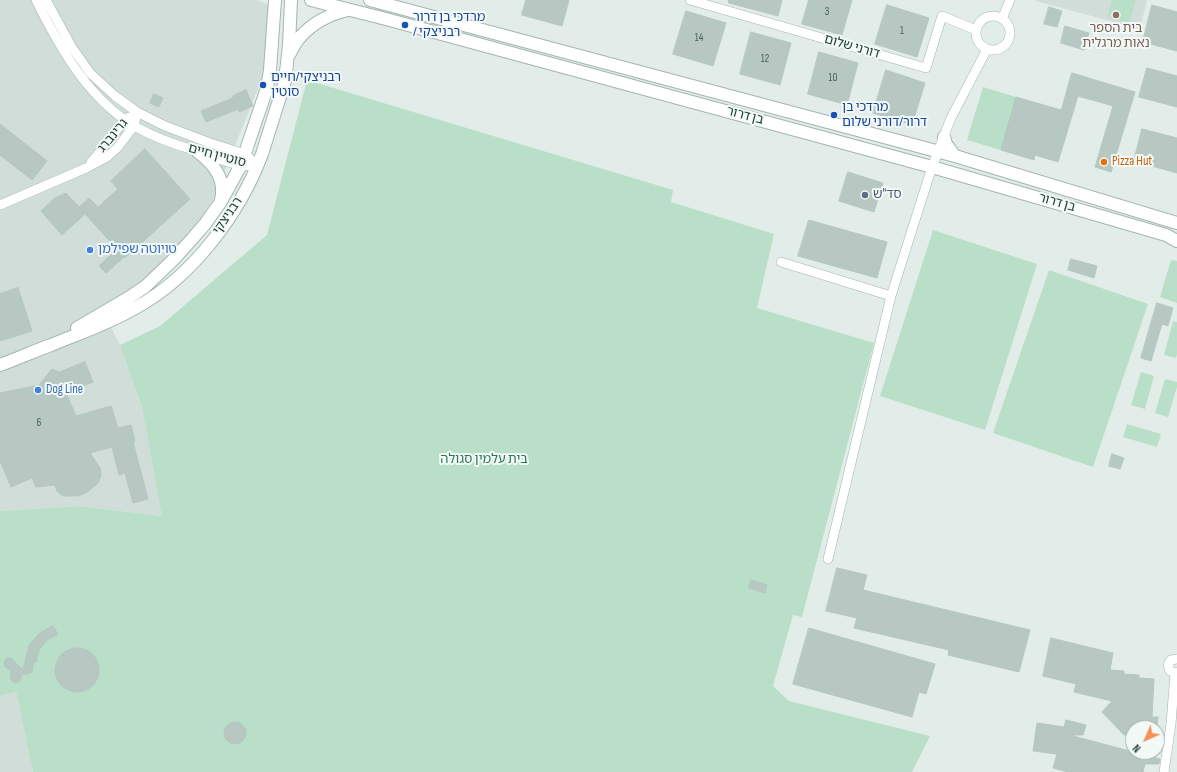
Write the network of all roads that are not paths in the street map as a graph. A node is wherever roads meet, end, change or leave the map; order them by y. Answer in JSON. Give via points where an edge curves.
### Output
{"nodes":[{"id":1,"x":36,"y":0,"type":"edge"},
{"id":2,"x":46,"y":0,"type":"edge"},
{"id":3,"x":275,"y":0,"type":"edge"},
{"id":4,"x":292,"y":0,"type":"edge"},
{"id":5,"x":311,"y":0,"type":"edge"},
{"id":6,"x":370,"y":0,"type":"edge"},
{"id":7,"x":690,"y":0,"type":"edge"},
{"id":8,"x":1010,"y":0,"type":"edge"},
{"id":9,"x":349,"y":10,"type":"junction"},
{"id":10,"x":1002,"y":19,"type":"junction"},
{"id":11,"x":976,"y":30,"type":"junction"},
{"id":12,"x":987,"y":49,"type":"junction"},
{"id":13,"x":287,"y":58,"type":"junction"},
{"id":14,"x":137,"y":112,"type":"junction"},
{"id":15,"x":125,"y":119,"type":"junction"},
{"id":16,"x":134,"y":126,"type":"junction"},
{"id":17,"x":944,"y":137,"type":"junction"},
{"id":18,"x":198,"y":152,"type":"junction"},
{"id":19,"x":938,"y":152,"type":"junction"},
{"id":20,"x":955,"y":156,"type":"junction"},
{"id":21,"x":243,"y":160,"type":"junction"},
{"id":22,"x":258,"y":166,"type":"junction"},
{"id":23,"x":932,"y":167,"type":"junction"},
{"id":24,"x":86,"y":168,"type":"junction"},
{"id":25,"x":220,"y":203,"type":"junction"},
{"id":26,"x":0,"y":205,"type":"edge"},
{"id":27,"x":1177,"y":223,"type":"edge"},
{"id":28,"x":1177,"y":241,"type":"edge"},
{"id":29,"x":781,"y":262,"type":"dead end"},
{"id":30,"x":892,"y":296,"type":"junction"},
{"id":31,"x":47,"y":346,"type":"junction"},
{"id":32,"x":0,"y":365,"type":"edge"},
{"id":33,"x":828,"y":558,"type":"dead end"},
{"id":34,"x":1177,"y":656,"type":"edge"},
{"id":35,"x":1176,"y":673,"type":"edge"},
{"id":36,"x":1164,"y":772,"type":"edge"}],
"edges":[{"from":1,"to":15,"type":"street","name":"סוטיין חיים","via":[[63,51],[82,79]]},
{"from":2,"to":14,"type":"street","name":"סוטיין חיים","via":[[71,46],[90,73],[114,96]]},
{"from":3,"to":21,"type":"street","name":"רבניצקי","via":[[268,88]]},
{"from":4,"to":13,"type":"street","name":"רבניצקי"},
{"from":5,"to":9,"type":"street","name":"בן דרור"},
{"from":6,"to":19,"type":"street","name":"בן דרור"},
{"from":7,"to":11,"type":"street","name":"דורני שלום","via":[[926,68],[942,16]]},
{"from":8,"to":10,"type":"street"},
{"from":9,"to":13,"type":"street","via":[[335,13],[312,26],[300,37]]},
{"from":9,"to":23,"type":"street","name":"בן דרור"},
{"from":10,"to":11,"type":"street","via":[[992,16],[986,18]]},
{"from":10,"to":12,"type":"street","via":[[1009,28],[1007,43],[998,49]]},
{"from":11,"to":12,"type":"street","via":[[977,39]]},
{"from":12,"to":17,"type":"street","via":[[951,118]]},
{"from":13,"to":22,"type":"street","name":"רבניצקי","via":[[282,93]]},
{"from":14,"to":15,"type":"street","name":"גרינברג"},
{"from":14,"to":16,"type":"street","name":"גרינברג"},
{"from":14,"to":21,"type":"street","name":"סוטיין חיים"},
{"from":15,"to":16,"type":"street","name":"סוטיין חיים"},
{"from":15,"to":24,"type":"street","name":"גרינברג"},
{"from":16,"to":18,"type":"street","name":"סוטיין חיים"},
{"from":16,"to":24,"type":"street","name":"גרינברג","via":[[107,157]]},
{"from":17,"to":19,"type":"street"},
{"from":17,"to":20,"type":"street"},
{"from":18,"to":21,"type":"street","name":"סוטיין חיים"},
{"from":18,"to":25,"type":"street","via":[[213,165],[222,183]]},
{"from":19,"to":20,"type":"street","name":"בן דרור"},
{"from":19,"to":23,"type":"street"},
{"from":20,"to":27,"type":"street","name":"בן דרור"},
{"from":21,"to":22,"type":"street","name":"סוטיין חיים"},
{"from":21,"to":25,"type":"street","name":"רבניצקי"},
{"from":22,"to":31,"type":"street","name":"רבניצקי","via":[[241,199],[224,224],[182,274],[138,307]]},
{"from":23,"to":28,"type":"street","name":"בן דרור","via":[[1166,235]]},
{"from":23,"to":30,"type":"street"},
{"from":24,"to":26,"type":"street","name":"גרינברג"},
{"from":25,"to":31,"type":"street","name":"רבניצקי","via":[[192,239],[146,286]]},
{"from":29,"to":30,"type":"street"},
{"from":30,"to":33,"type":"street"},
{"from":31,"to":32,"type":"street","name":"רבניצקי"},
{"from":34,"to":35,"type":"street","via":[[1169,664],[1172,673]]},
{"from":35,"to":36,"type":"street"}]}
